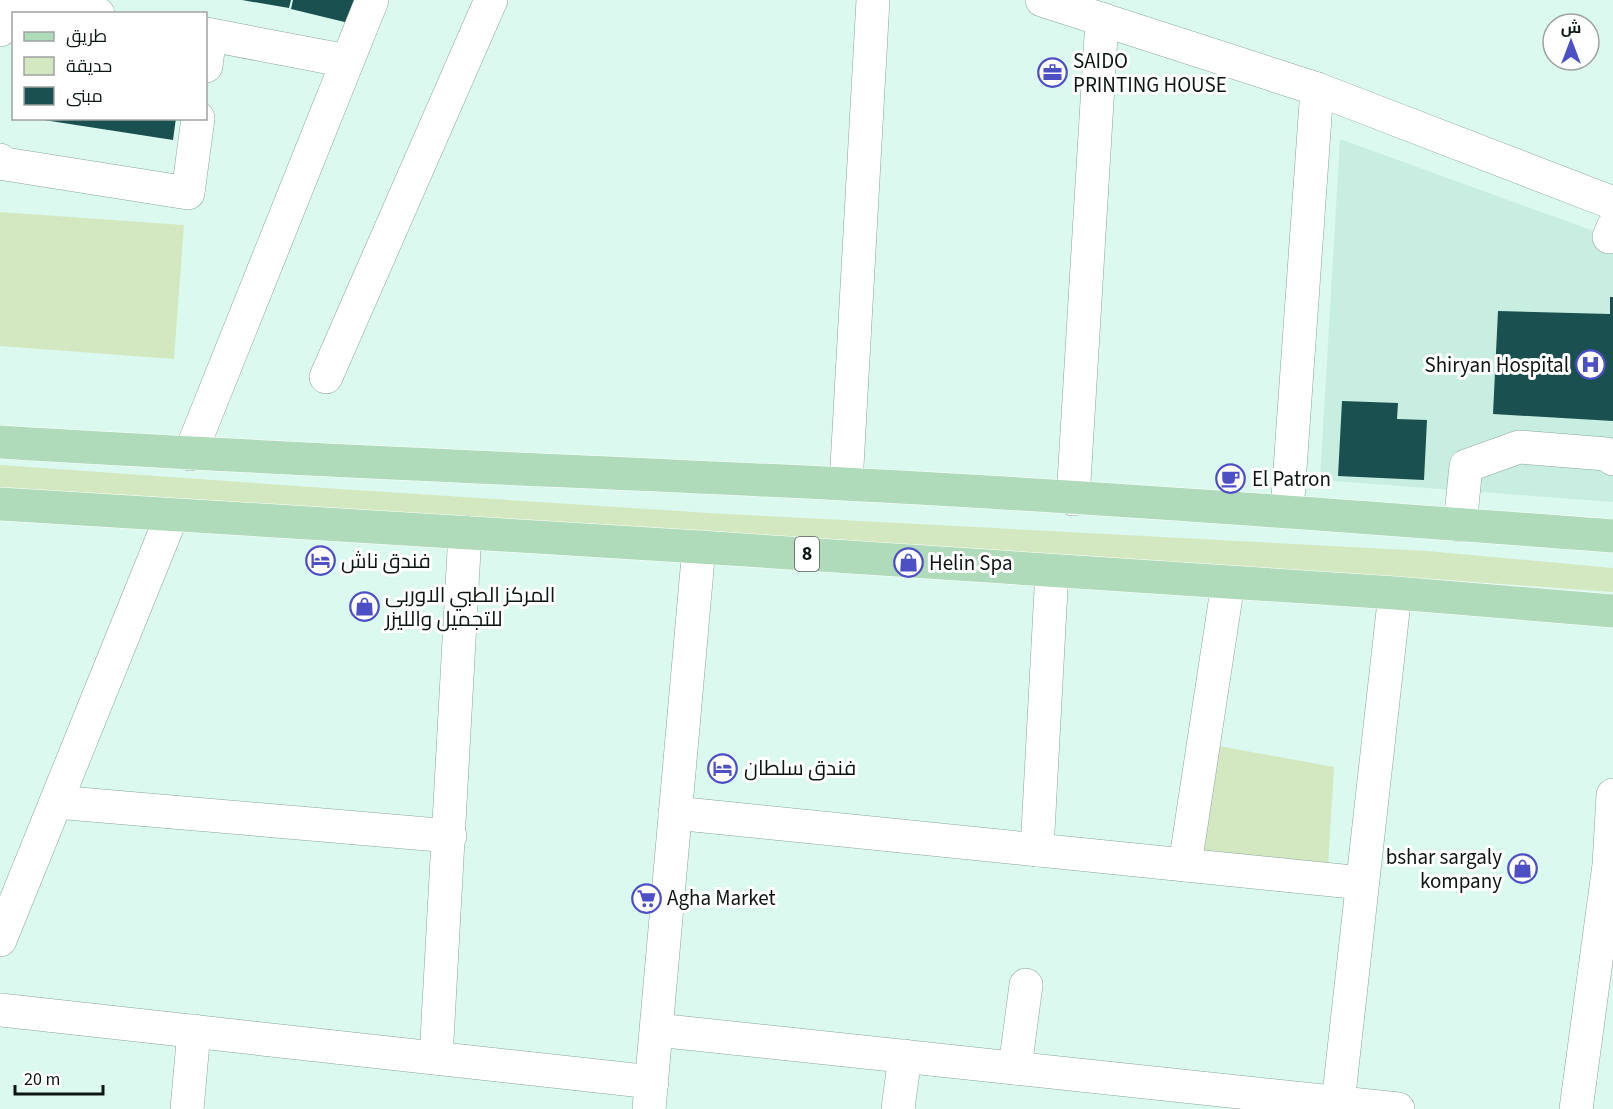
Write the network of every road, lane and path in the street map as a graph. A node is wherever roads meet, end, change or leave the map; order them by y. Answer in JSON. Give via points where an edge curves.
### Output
{"nodes":[{"id":1,"x":3,"y":0,"type":"edge"},
{"id":2,"x":27,"y":0,"type":"edge"},
{"id":3,"x":372,"y":0,"type":"edge"},
{"id":4,"x":491,"y":0,"type":"edge"},
{"id":5,"x":873,"y":0,"type":"edge"},
{"id":6,"x":1042,"y":0,"type":"edge"},
{"id":7,"x":88,"y":12,"type":"edge"},
{"id":8,"x":1102,"y":19,"type":"junction"},
{"id":9,"x":0,"y":30,"type":"edge"},
{"id":10,"x":207,"y":45,"type":"edge"},
{"id":11,"x":347,"y":61,"type":"junction"},
{"id":12,"x":1317,"y":89,"type":"junction"},
{"id":13,"x":198,"y":120,"type":"edge"},
{"id":14,"x":0,"y":160,"type":"edge"},
{"id":15,"x":1613,"y":203,"type":"edge"},
{"id":16,"x":326,"y":377,"type":"dead end"},
{"id":17,"x":0,"y":442,"type":"edge"},
{"id":18,"x":190,"y":454,"type":"junction"},
{"id":19,"x":1613,"y":459,"type":"edge"},
{"id":20,"x":846,"y":484,"type":"junction"},
{"id":21,"x":1073,"y":499,"type":"junction"},
{"id":22,"x":0,"y":504,"type":"edge"},
{"id":23,"x":1287,"y":511,"type":"junction"},
{"id":24,"x":172,"y":515,"type":"junction"},
{"id":25,"x":1460,"y":525,"type":"junction"},
{"id":26,"x":465,"y":532,"type":"junction"},
{"id":27,"x":1613,"y":536,"type":"edge"},
{"id":28,"x":699,"y":547,"type":"junction"},
{"id":29,"x":1052,"y":571,"type":"junction"},
{"id":30,"x":1228,"y":583,"type":"junction"},
{"id":31,"x":1395,"y":593,"type":"junction"},
{"id":32,"x":1613,"y":611,"type":"edge"},
{"id":33,"x":1613,"y":795,"type":"edge"},
{"id":34,"x":56,"y":801,"type":"junction"},
{"id":35,"x":675,"y":813,"type":"junction"},
{"id":36,"x":450,"y":836,"type":"junction"},
{"id":37,"x":1037,"y":850,"type":"junction"},
{"id":38,"x":1185,"y":865,"type":"junction"},
{"id":39,"x":1611,"y":865,"type":"edge"},
{"id":40,"x":1362,"y":883,"type":"junction"},
{"id":41,"x":0,"y":939,"type":"edge"},
{"id":42,"x":1026,"y":985,"type":"dead end"},
{"id":43,"x":0,"y":1010,"type":"edge"},
{"id":44,"x":657,"y":1030,"type":"junction"},
{"id":45,"x":195,"y":1031,"type":"junction"},
{"id":46,"x":905,"y":1056,"type":"junction"},
{"id":47,"x":436,"y":1058,"type":"junction"},
{"id":48,"x":1015,"y":1068,"type":"junction"},
{"id":49,"x":651,"y":1095,"type":"edge"},
{"id":50,"x":1338,"y":1102,"type":"junction"},
{"id":51,"x":187,"y":1109,"type":"edge"},
{"id":52,"x":898,"y":1109,"type":"edge"},
{"id":53,"x":1398,"y":1109,"type":"edge"},
{"id":54,"x":1576,"y":1109,"type":"edge"}],
"edges":[{"from":1,"to":9,"type":"street"},
{"from":2,"to":7,"type":"street"},
{"from":3,"to":11,"type":"street"},
{"from":4,"to":16,"type":"street"},
{"from":5,"to":20,"type":"street"},
{"from":6,"to":8,"type":"street"},
{"from":8,"to":12,"type":"street"},
{"from":8,"to":21,"type":"street"},
{"from":10,"to":11,"type":"street"},
{"from":11,"to":18,"type":"street"},
{"from":12,"to":15,"type":"street"},
{"from":12,"to":23,"type":"street"},
{"from":13,"to":14,"type":"street","via":[[188,193],[5,164]]},
{"from":17,"to":18,"type":"main road"},
{"from":18,"to":20,"type":"main road"},
{"from":19,"to":25,"type":"street","via":[[1606,454],[1520,447],[1466,466]]},
{"from":20,"to":21,"type":"main road"},
{"from":21,"to":23,"type":"main road"},
{"from":22,"to":24,"type":"main road","number":"8"},
{"from":23,"to":25,"type":"main road"},
{"from":24,"to":26,"type":"main road","number":"8"},
{"from":24,"to":34,"type":"street"},
{"from":25,"to":27,"type":"main road"},
{"from":26,"to":28,"type":"main road","number":"8"},
{"from":26,"to":36,"type":"street"},
{"from":28,"to":29,"type":"main road","number":"8"},
{"from":28,"to":35,"type":"street"},
{"from":29,"to":30,"type":"main road","number":"8"},
{"from":29,"to":37,"type":"street"},
{"from":30,"to":31,"type":"main road","number":"8"},
{"from":30,"to":38,"type":"street"},
{"from":31,"to":32,"type":"main road","number":"8"},
{"from":31,"to":40,"type":"street"},
{"from":33,"to":39,"type":"street"},
{"from":34,"to":36,"type":"street"},
{"from":34,"to":41,"type":"street"},
{"from":35,"to":37,"type":"street"},
{"from":35,"to":44,"type":"street"},
{"from":36,"to":47,"type":"street"},
{"from":37,"to":38,"type":"street"},
{"from":38,"to":40,"type":"street"},
{"from":39,"to":54,"type":"street"},
{"from":40,"to":50,"type":"street"},
{"from":42,"to":48,"type":"street"},
{"from":43,"to":45,"type":"street"},
{"from":44,"to":46,"type":"street"},
{"from":44,"to":49,"type":"street"},
{"from":45,"to":47,"type":"street"},
{"from":45,"to":51,"type":"street"},
{"from":46,"to":48,"type":"street"},
{"from":46,"to":52,"type":"street"},
{"from":47,"to":49,"type":"street"},
{"from":48,"to":50,"type":"street"},
{"from":50,"to":53,"type":"street"}]}
